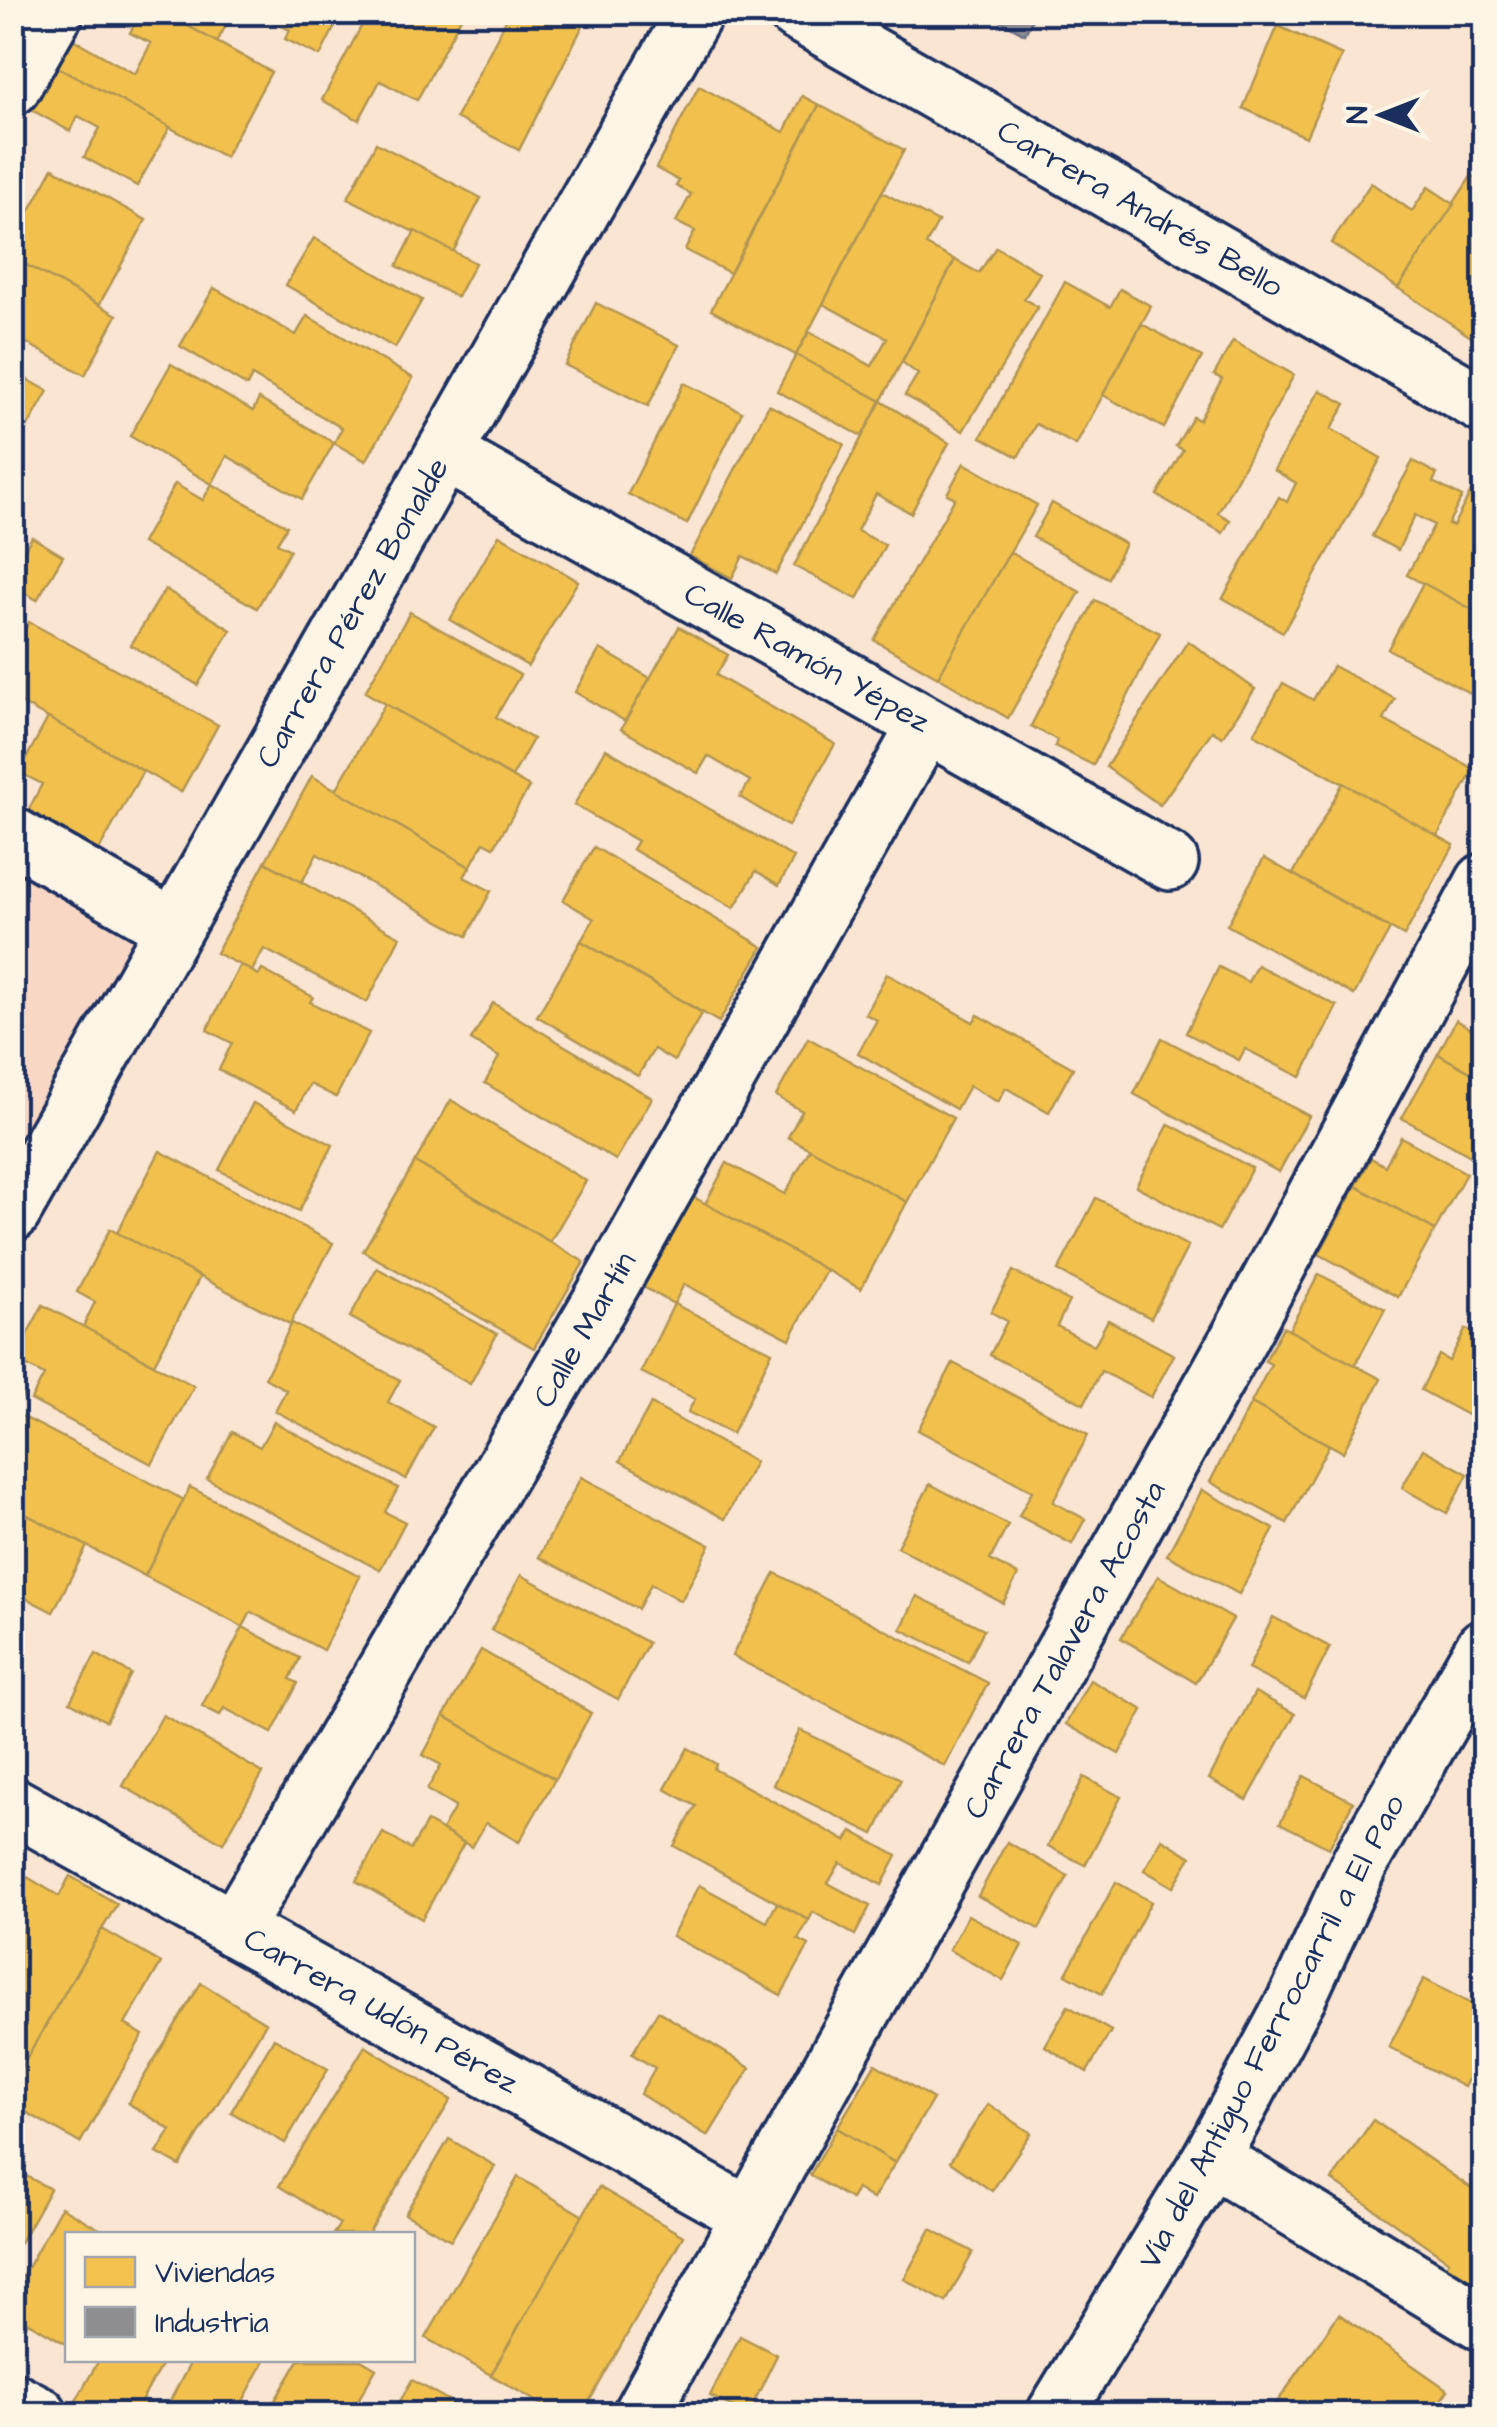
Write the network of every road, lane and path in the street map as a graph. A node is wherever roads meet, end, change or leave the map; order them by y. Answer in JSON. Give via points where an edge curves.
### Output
{"nodes":[{"id":1,"x":55,"y":12,"type":"edge"},
{"id":2,"x":695,"y":12,"type":"edge"},
{"id":3,"x":796,"y":12,"type":"edge"},
{"id":4,"x":12,"y":87,"type":"edge"},
{"id":5,"x":1484,"y":405,"type":"edge"},
{"id":6,"x":444,"y":454,"type":"junction"},
{"id":7,"x":926,"y":725,"type":"junction"},
{"id":8,"x":12,"y":836,"type":"edge"},
{"id":9,"x":1170,"y":862,"type":"dead end"},
{"id":10,"x":1484,"y":882,"type":"edge"},
{"id":11,"x":174,"y":928,"type":"junction"},
{"id":12,"x":12,"y":1214,"type":"edge"},
{"id":13,"x":1484,"y":1647,"type":"edge"},
{"id":14,"x":12,"y":1804,"type":"edge"},
{"id":15,"x":234,"y":1930,"type":"junction"},
{"id":16,"x":1212,"y":2158,"type":"junction"},
{"id":17,"x":750,"y":2216,"type":"junction"},
{"id":18,"x":1484,"y":2324,"type":"edge"},
{"id":19,"x":12,"y":2400,"type":"edge"},
{"id":20,"x":39,"y":2414,"type":"edge"},
{"id":21,"x":641,"y":2414,"type":"edge"},
{"id":22,"x":1055,"y":2414,"type":"edge"}],
"edges":[{"from":1,"to":4,"type":"street"},
{"from":2,"to":6,"type":"street","name":"Carrera Pérez Bonalde"},
{"from":3,"to":5,"type":"street","name":"Carrera Andrés Bello"},
{"from":6,"to":7,"type":"street","name":"Calle Ramón Yépez"},
{"from":6,"to":11,"type":"street","name":"Carrera Pérez Bonalde"},
{"from":7,"to":9,"type":"street","name":"Calle Ramón Yépez"},
{"from":7,"to":15,"type":"street","name":"Calle Martín","via":[[598,1308]]},
{"from":8,"to":11,"type":"street"},
{"from":10,"to":17,"type":"street","name":"Carrera Talavera Acosta","via":[[1239,1338]]},
{"from":11,"to":12,"type":"street","name":"Carrera Pérez Bonalde"},
{"from":13,"to":16,"type":"street","name":"Vía del Antiguo Ferrocarril a El Pao","via":[[1360,1862]]},
{"from":14,"to":15,"type":"street","name":"Carrera Udón Pérez"},
{"from":15,"to":17,"type":"street","name":"Carrera Udón Pérez"},
{"from":16,"to":18,"type":"street"},
{"from":16,"to":22,"type":"street","name":"Vía del Antiguo Ferrocarril a El Pao"},
{"from":17,"to":21,"type":"street","name":"Carrera Talavera Acosta"},
{"from":19,"to":20,"type":"street"}]}
